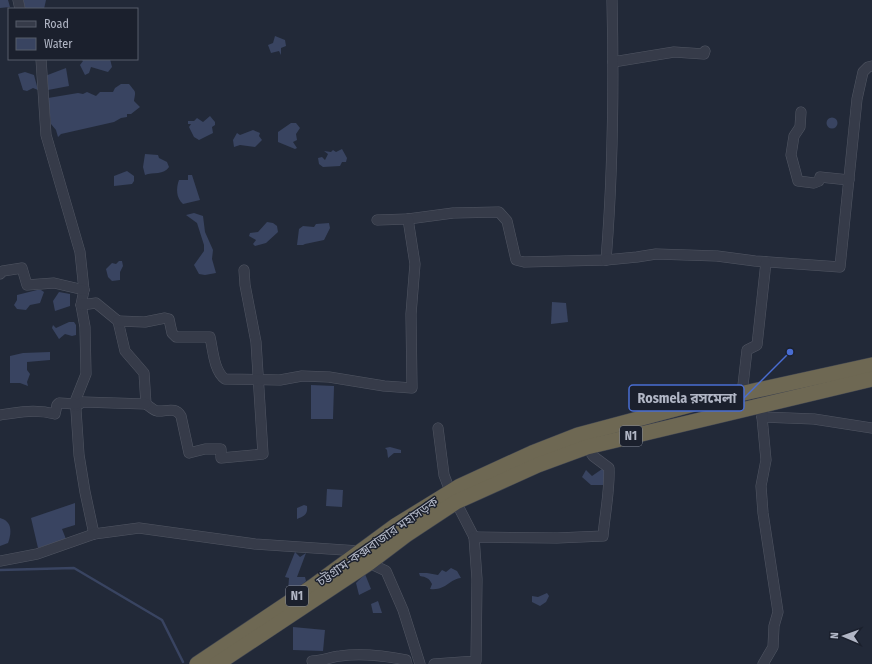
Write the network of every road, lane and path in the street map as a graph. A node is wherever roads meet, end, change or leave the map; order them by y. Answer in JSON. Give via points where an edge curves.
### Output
{"nodes":[{"id":1,"x":612,"y":0,"type":"edge"},
{"id":2,"x":705,"y":51,"type":"dead end"},
{"id":3,"x":41,"y":60,"type":"edge"},
{"id":4,"x":613,"y":62,"type":"junction"},
{"id":5,"x":872,"y":66,"type":"edge"},
{"id":6,"x":801,"y":112,"type":"dead end"},
{"id":7,"x":849,"y":180,"type":"junction"},
{"id":8,"x":408,"y":218,"type":"junction"},
{"id":9,"x":377,"y":220,"type":"dead end"},
{"id":10,"x":606,"y":260,"type":"junction"},
{"id":11,"x":766,"y":262,"type":"junction"},
{"id":12,"x":244,"y":270,"type":"dead end"},
{"id":13,"x":0,"y":274,"type":"edge"},
{"id":14,"x":84,"y":290,"type":"junction"},
{"id":15,"x":81,"y":306,"type":"junction"},
{"id":16,"x":118,"y":320,"type":"junction"},
{"id":17,"x":872,"y":365,"type":"edge"},
{"id":18,"x":258,"y":379,"type":"junction"},
{"id":19,"x":872,"y":379,"type":"edge"},
{"id":20,"x":742,"y":394,"type":"junction"},
{"id":21,"x":146,"y":404,"type":"junction"},
{"id":22,"x":76,"y":405,"type":"junction"},
{"id":23,"x":763,"y":410,"type":"junction"},
{"id":24,"x":0,"y":415,"type":"edge"},
{"id":25,"x":438,"y":428,"type":"dead end"},
{"id":26,"x":872,"y":428,"type":"edge"},
{"id":27,"x":586,"y":447,"type":"junction"},
{"id":28,"x":453,"y":496,"type":"junction"},
{"id":29,"x":94,"y":534,"type":"junction"},
{"id":30,"x":474,"y":537,"type":"junction"},
{"id":31,"x":359,"y":551,"type":"junction"},
{"id":32,"x":0,"y":561,"type":"edge"},
{"id":33,"x":369,"y":563,"type":"junction"},
{"id":34,"x":312,"y":660,"type":"dead end"},
{"id":35,"x":197,"y":664,"type":"edge"},
{"id":36,"x":218,"y":664,"type":"edge"},
{"id":37,"x":407,"y":664,"type":"edge"},
{"id":38,"x":420,"y":664,"type":"edge"},
{"id":39,"x":434,"y":664,"type":"edge"},
{"id":40,"x":763,"y":664,"type":"edge"}],
"edges":[{"from":1,"to":4,"type":"street"},
{"from":2,"to":4,"type":"street","via":[[704,54],[674,52]]},
{"from":3,"to":14,"type":"street","via":[[46,135],[80,252]]},
{"from":4,"to":10,"type":"street","via":[[612,185]]},
{"from":5,"to":7,"type":"street","via":[[868,67],[860,79]]},
{"from":6,"to":7,"type":"street","via":[[800,127],[794,136],[791,155],[798,181],[814,183],[819,181],[820,177]]},
{"from":7,"to":11,"type":"street","via":[[840,267]]},
{"from":8,"to":9,"type":"street"},
{"from":8,"to":10,"type":"street","via":[[438,214],[499,212],[507,220],[516,260]]},
{"from":8,"to":18,"type":"street","via":[[415,264],[411,314],[412,388],[329,377]]},
{"from":10,"to":11,"type":"street","via":[[656,254],[717,256]]},
{"from":11,"to":20,"type":"street","via":[[757,345],[747,350]]},
{"from":12,"to":18,"type":"street","via":[[256,342]]},
{"from":13,"to":14,"type":"street","via":[[3,271],[22,268],[27,285],[54,283]]},
{"from":14,"to":15,"type":"street"},
{"from":15,"to":16,"type":"street","via":[[96,303]]},
{"from":15,"to":22,"type":"street","via":[[86,374]]},
{"from":16,"to":18,"type":"street","via":[[145,322],[169,319],[172,333],[176,337],[210,337],[220,376],[225,379]]},
{"from":16,"to":21,"type":"street","via":[[125,351],[144,373]]},
{"from":17,"to":20,"type":"highway","name":"চট্টগ্রাম-কক্সবাজার মহাসড়ক","number":"N1"},
{"from":18,"to":21,"type":"street","via":[[263,454],[221,458],[221,449],[188,453],[179,412],[155,410]]},
{"from":19,"to":23,"type":"highway","name":"চট্টগ্রাম-কক্সবাজার মহাসড়ক","number":"N1"},
{"from":20,"to":28,"type":"highway","name":"চট্টগ্রাম-কক্সবাজার মহাসড়ক","number":"N1","via":[[578,435],[532,453]]},
{"from":21,"to":22,"type":"street","via":[[83,402]]},
{"from":22,"to":24,"type":"street","via":[[59,403],[55,414],[21,411]]},
{"from":22,"to":29,"type":"street","via":[[80,462],[88,514]]},
{"from":23,"to":26,"type":"street"},
{"from":23,"to":27,"type":"highway","name":"চট্টগ্রাম-কক্সবাজার মহাসড়ক","number":"N1"},
{"from":23,"to":40,"type":"street","via":[[766,460],[761,486],[763,513],[778,612],[773,647]]},
{"from":25,"to":28,"type":"street","via":[[444,474]]},
{"from":27,"to":28,"type":"highway","name":"চট্টগ্রাম-কক্সবাজার মহাসড়ক","number":"N1"},
{"from":27,"to":30,"type":"street","via":[[609,468],[610,485],[603,536]]},
{"from":28,"to":30,"type":"street"},
{"from":28,"to":31,"type":"highway","name":"চট্টগ্রাম-কক্সবাজার মহাসড়ক","number":"N1","via":[[395,526]]},
{"from":28,"to":33,"type":"highway","name":"চট্টগ্রাম-কক্সবাজার মহাসড়ক","number":"N1"},
{"from":29,"to":31,"type":"street","via":[[139,528],[255,544]]},
{"from":29,"to":32,"type":"street","via":[[37,554]]},
{"from":30,"to":39,"type":"street","via":[[477,579],[476,661]]},
{"from":31,"to":35,"type":"highway","name":"চট্টগ্রাম-কক্সবাজার মহাসড়ক","number":"N1","via":[[312,587]]},
{"from":33,"to":36,"type":"highway","name":"চট্টগ্রাম-কক্সবাজার মহাসড়ক","number":"N1"},
{"from":33,"to":38,"type":"street","via":[[386,571],[403,610]]},
{"from":34,"to":37,"type":"street","via":[[324,661],[340,656],[393,657],[406,660]]}]}
